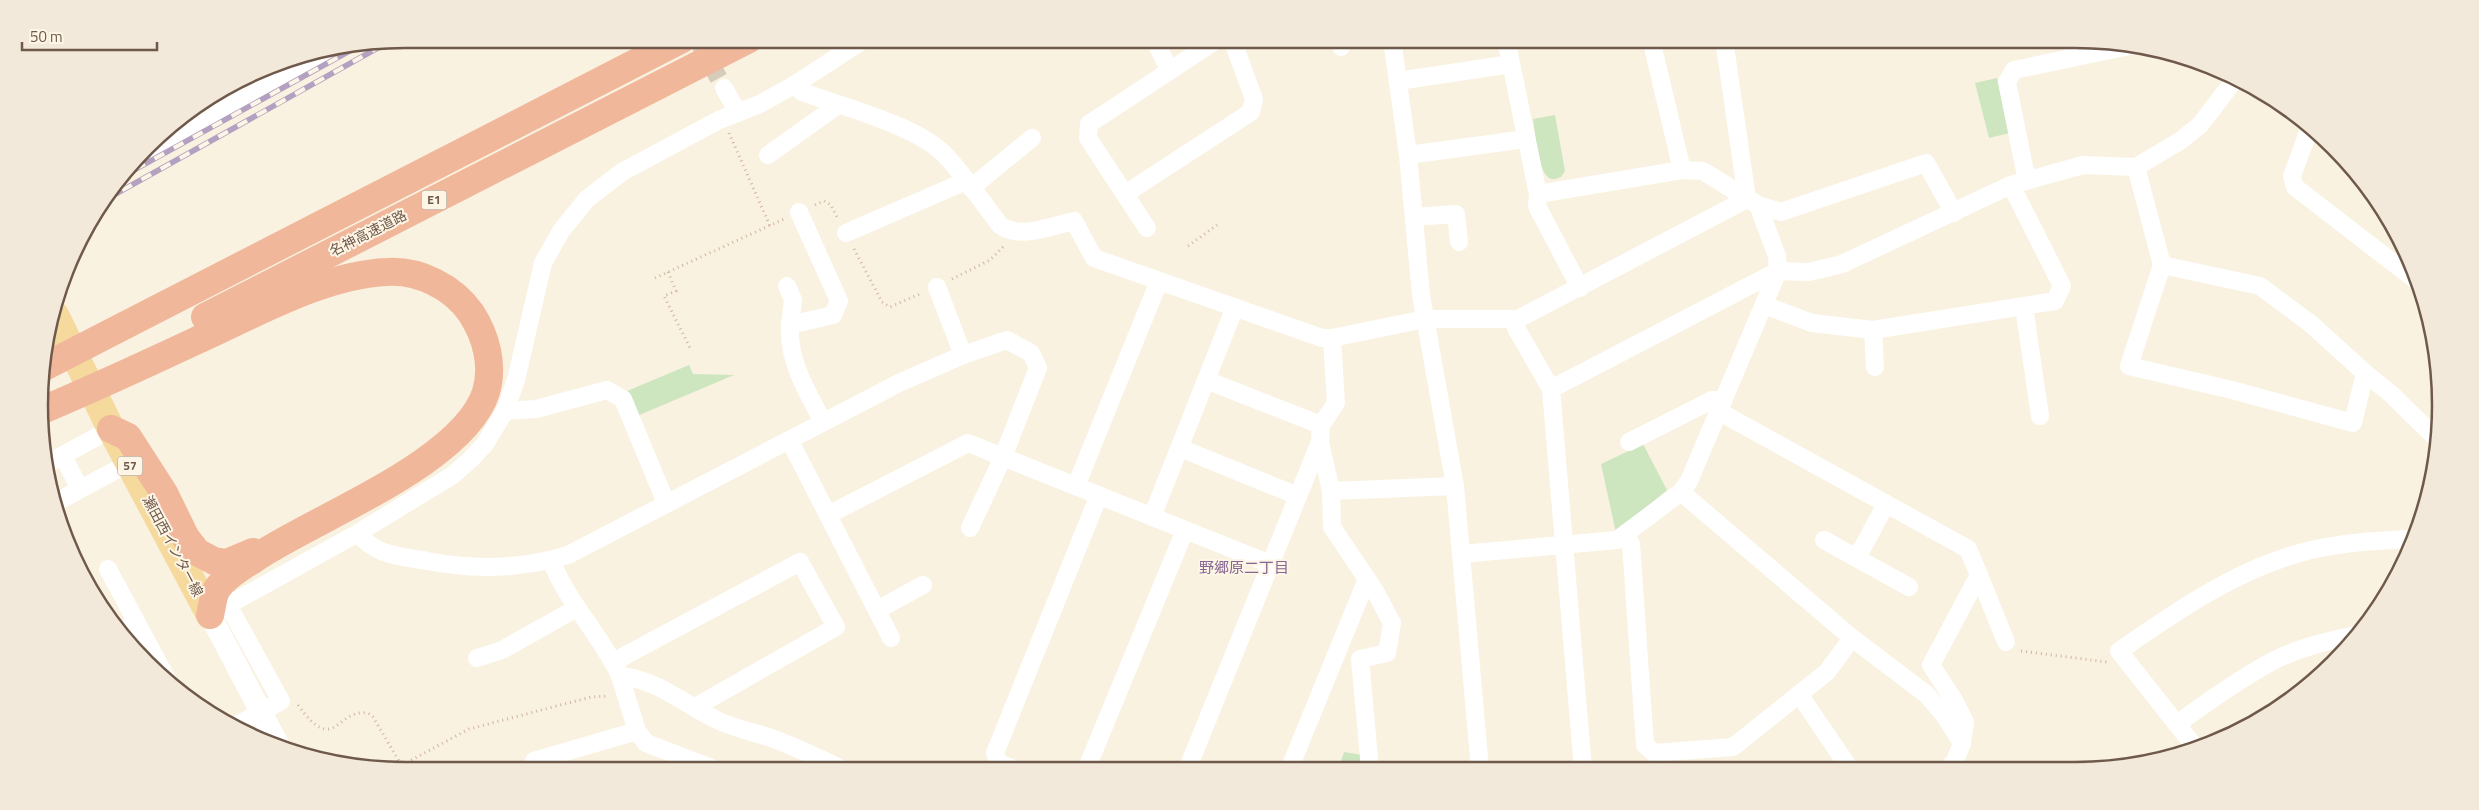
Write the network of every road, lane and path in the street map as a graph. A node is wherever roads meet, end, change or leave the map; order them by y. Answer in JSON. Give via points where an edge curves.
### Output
{"nodes":[{"id":1,"x":664,"y":48,"type":"edge"},
{"id":2,"x":733,"y":48,"type":"edge"},
{"id":3,"x":851,"y":48,"type":"edge"},
{"id":4,"x":1158,"y":48,"type":"edge"},
{"id":5,"x":1204,"y":48,"type":"edge"},
{"id":6,"x":1235,"y":48,"type":"edge"},
{"id":7,"x":1393,"y":48,"type":"edge"},
{"id":8,"x":1508,"y":48,"type":"edge"},
{"id":9,"x":1653,"y":48,"type":"edge"},
{"id":10,"x":1726,"y":48,"type":"edge"},
{"id":11,"x":2072,"y":48,"type":"edge"},
{"id":12,"x":2111,"y":50,"type":"edge"},
{"id":13,"x":2075,"y":57,"type":"junction"},
{"id":14,"x":310,"y":61,"type":"edge"},
{"id":15,"x":1511,"y":64,"type":"junction"},
{"id":16,"x":1170,"y":71,"type":"junction"},
{"id":17,"x":1398,"y":81,"type":"junction"},
{"id":18,"x":2232,"y":84,"type":"edge"},
{"id":19,"x":794,"y":85,"type":"junction"},
{"id":20,"x":724,"y":88,"type":"tunnel mouth"},
{"id":21,"x":838,"y":105,"type":"junction"},
{"id":22,"x":730,"y":116,"type":"junction"},
{"id":23,"x":2307,"y":134,"type":"edge"},
{"id":24,"x":1032,"y":138,"type":"dead end"},
{"id":25,"x":1526,"y":139,"type":"junction"},
{"id":26,"x":161,"y":144,"type":"edge"},
{"id":27,"x":768,"y":155,"type":"dead end"},
{"id":28,"x":1408,"y":155,"type":"junction"},
{"id":29,"x":2136,"y":167,"type":"junction"},
{"id":30,"x":1682,"y":170,"type":"junction"},
{"id":31,"x":2019,"y":183,"type":"junction"},
{"id":32,"x":968,"y":185,"type":"junction"},
{"id":33,"x":1125,"y":194,"type":"junction"},
{"id":34,"x":1538,"y":194,"type":"junction"},
{"id":35,"x":1753,"y":202,"type":"junction"},
{"id":36,"x":799,"y":212,"type":"junction"},
{"id":37,"x":1954,"y":214,"type":"junction"},
{"id":38,"x":1414,"y":217,"type":"junction"},
{"id":39,"x":1217,"y":225,"type":"dead end"},
{"id":40,"x":770,"y":226,"type":"junction"},
{"id":41,"x":1147,"y":228,"type":"dead end"},
{"id":42,"x":1008,"y":231,"type":"junction"},
{"id":43,"x":846,"y":233,"type":"junction"},
{"id":44,"x":1460,"y":242,"type":"dead end"},
{"id":45,"x":1188,"y":246,"type":"dead end"},
{"id":46,"x":2162,"y":265,"type":"junction"},
{"id":47,"x":1778,"y":271,"type":"junction"},
{"id":48,"x":668,"y":272,"type":"junction"},
{"id":49,"x":2406,"y":273,"type":"edge"},
{"id":50,"x":655,"y":278,"type":"dead end"},
{"id":51,"x":1159,"y":281,"type":"junction"},
{"id":52,"x":787,"y":286,"type":"dead end"},
{"id":53,"x":936,"y":287,"type":"junction"},
{"id":54,"x":1580,"y":288,"type":"junction"},
{"id":55,"x":1764,"y":305,"type":"junction"},
{"id":56,"x":2024,"y":306,"type":"junction"},
{"id":57,"x":1235,"y":307,"type":"junction"},
{"id":58,"x":1425,"y":319,"type":"junction"},
{"id":59,"x":1518,"y":319,"type":"junction"},
{"id":60,"x":58,"y":321,"type":"edge"},
{"id":61,"x":790,"y":325,"type":"junction"},
{"id":62,"x":1873,"y":330,"type":"junction"},
{"id":63,"x":1332,"y":338,"type":"junction"},
{"id":64,"x":691,"y":350,"type":"dead end"},
{"id":65,"x":963,"y":355,"type":"junction"},
{"id":66,"x":50,"y":364,"type":"edge"},
{"id":67,"x":1875,"y":366,"type":"dead end"},
{"id":68,"x":122,"y":368,"type":"junction"},
{"id":69,"x":2365,"y":373,"type":"junction"},
{"id":70,"x":1206,"y":380,"type":"junction"},
{"id":71,"x":1550,"y":389,"type":"junction"},
{"id":72,"x":49,"y":402,"type":"edge"},
{"id":73,"x":1721,"y":406,"type":"junction"},
{"id":74,"x":505,"y":411,"type":"junction"},
{"id":75,"x":2040,"y":416,"type":"dead end"},
{"id":76,"x":823,"y":422,"type":"junction"},
{"id":77,"x":111,"y":429,"type":"junction"},
{"id":78,"x":2430,"y":432,"type":"edge"},
{"id":79,"x":1321,"y":433,"type":"junction"},
{"id":80,"x":790,"y":441,"type":"junction"},
{"id":81,"x":1629,"y":442,"type":"dead end"},
{"id":82,"x":1180,"y":448,"type":"junction"},
{"id":83,"x":63,"y":456,"type":"junction"},
{"id":84,"x":1003,"y":457,"type":"junction"},
{"id":85,"x":52,"y":462,"type":"edge"},
{"id":86,"x":129,"y":464,"type":"junction"},
{"id":87,"x":1076,"y":486,"type":"junction"},
{"id":88,"x":1454,"y":486,"type":"junction"},
{"id":89,"x":80,"y":489,"type":"junction"},
{"id":90,"x":1331,"y":491,"type":"junction"},
{"id":91,"x":1681,"y":492,"type":"junction"},
{"id":92,"x":1099,"y":495,"type":"junction"},
{"id":93,"x":1298,"y":496,"type":"junction"},
{"id":94,"x":60,"y":500,"type":"edge"},
{"id":95,"x":666,"y":503,"type":"junction"},
{"id":96,"x":1886,"y":504,"type":"junction"},
{"id":97,"x":828,"y":516,"type":"junction"},
{"id":98,"x":1152,"y":517,"type":"junction"},
{"id":99,"x":970,"y":528,"type":"dead end"},
{"id":100,"x":1185,"y":530,"type":"junction"},
{"id":101,"x":358,"y":533,"type":"junction"},
{"id":102,"x":1625,"y":534,"type":"junction"},
{"id":103,"x":284,"y":539,"type":"junction"},
{"id":104,"x":1824,"y":540,"type":"dead end"},
{"id":105,"x":2405,"y":540,"type":"edge"},
{"id":106,"x":1564,"y":545,"type":"junction"},
{"id":107,"x":1461,"y":554,"type":"junction"},
{"id":108,"x":1857,"y":558,"type":"junction"},
{"id":109,"x":551,"y":560,"type":"junction"},
{"id":110,"x":1270,"y":564,"type":"junction"},
{"id":111,"x":108,"y":570,"type":"dead end"},
{"id":112,"x":1979,"y":575,"type":"junction"},
{"id":113,"x":1367,"y":579,"type":"junction"},
{"id":114,"x":923,"y":585,"type":"dead end"},
{"id":115,"x":1909,"y":587,"type":"dead end"},
{"id":116,"x":577,"y":608,"type":"junction"},
{"id":117,"x":220,"y":610,"type":"junction"},
{"id":118,"x":877,"y":610,"type":"junction"},
{"id":119,"x":137,"y":623,"type":"junction"},
{"id":120,"x":126,"y":629,"type":"edge"},
{"id":121,"x":2347,"y":636,"type":"edge"},
{"id":122,"x":891,"y":638,"type":"dead end"},
{"id":123,"x":1852,"y":638,"type":"junction"},
{"id":124,"x":2006,"y":642,"type":"joint"},
{"id":125,"x":477,"y":658,"type":"dead end"},
{"id":126,"x":2096,"y":661,"type":"dead end"},
{"id":127,"x":159,"y":665,"type":"edge"},
{"id":128,"x":617,"y":669,"type":"junction"},
{"id":129,"x":1799,"y":694,"type":"junction"},
{"id":130,"x":626,"y":696,"type":"junction"},
{"id":131,"x":279,"y":703,"type":"junction"},
{"id":132,"x":695,"y":707,"type":"junction"},
{"id":133,"x":241,"y":723,"type":"edge"},
{"id":134,"x":2177,"y":724,"type":"junction"},
{"id":135,"x":637,"y":731,"type":"junction"},
{"id":136,"x":276,"y":738,"type":"edge"},
{"id":137,"x":1962,"y":743,"type":"junction"},
{"id":138,"x":2192,"y":743,"type":"edge"},
{"id":139,"x":534,"y":761,"type":"dead end"},
{"id":140,"x":401,"y":762,"type":"edge"},
{"id":141,"x":408,"y":762,"type":"edge"},
{"id":142,"x":696,"y":762,"type":"edge"},
{"id":143,"x":826,"y":762,"type":"edge"},
{"id":144,"x":999,"y":762,"type":"edge"},
{"id":145,"x":1089,"y":762,"type":"edge"},
{"id":146,"x":1190,"y":762,"type":"edge"},
{"id":147,"x":1292,"y":762,"type":"edge"},
{"id":148,"x":1369,"y":762,"type":"edge"},
{"id":149,"x":1479,"y":762,"type":"edge"},
{"id":150,"x":1582,"y":762,"type":"edge"},
{"id":151,"x":1845,"y":762,"type":"edge"},
{"id":152,"x":1954,"y":762,"type":"edge"}],
"edges":[{"from":1,"to":66,"type":"highway","number":"E1"},
{"from":2,"to":68,"type":"highway","name":"名神高速道路","number":"E1"},
{"from":3,"to":19,"type":"street"},
{"from":4,"to":16,"type":"street"},
{"from":5,"to":16,"type":"street"},
{"from":6,"to":33,"type":"street","via":[[1254,99],[1251,112]]},
{"from":7,"to":17,"type":"street"},
{"from":8,"to":15,"type":"street"},
{"from":9,"to":30,"type":"street"},
{"from":10,"to":35,"type":"street"},
{"from":11,"to":13,"type":"street"},
{"from":12,"to":13,"type":"street"},
{"from":13,"to":31,"type":"street","via":[[2014,70],[2006,82]]},
{"from":14,"to":26,"type":"street"},
{"from":15,"to":17,"type":"street"},
{"from":15,"to":25,"type":"street"},
{"from":16,"to":33,"type":"street","via":[[1089,124],[1088,138]]},
{"from":17,"to":28,"type":"street"},
{"from":18,"to":29,"type":"street","via":[[2200,125]]},
{"from":19,"to":21,"type":"street","via":[[802,92]]},
{"from":19,"to":22,"type":"street"},
{"from":20,"to":22,"type":"street"},
{"from":21,"to":27,"type":"street"},
{"from":21,"to":32,"type":"street","via":[[915,134],[944,154]]},
{"from":22,"to":40,"type":"path"},
{"from":22,"to":74,"type":"street","via":[[622,172],[587,199],[560,230],[543,263],[516,380]]},
{"from":23,"to":49,"type":"street","via":[[2292,176],[2295,187]]},
{"from":24,"to":32,"type":"street"},
{"from":25,"to":28,"type":"street"},
{"from":25,"to":34,"type":"street"},
{"from":28,"to":38,"type":"street"},
{"from":29,"to":31,"type":"street","via":[[2083,165]]},
{"from":29,"to":46,"type":"street"},
{"from":30,"to":34,"type":"street"},
{"from":30,"to":35,"type":"street","via":[[1703,171]]},
{"from":31,"to":37,"type":"street"},
{"from":31,"to":56,"type":"street","via":[[2062,286],[2055,301]]},
{"from":32,"to":42,"type":"street"},
{"from":32,"to":43,"type":"street"},
{"from":33,"to":41,"type":"street"},
{"from":34,"to":54,"type":"street","via":[[1537,206]]},
{"from":35,"to":37,"type":"street","via":[[1781,212],[1926,163]]},
{"from":35,"to":47,"type":"street","via":[[1777,256]]},
{"from":35,"to":54,"type":"street"},
{"from":36,"to":40,"type":"path"},
{"from":36,"to":43,"type":"path","via":[[824,201],[831,205]]},
{"from":36,"to":61,"type":"street","via":[[839,301],[833,315]]},
{"from":37,"to":47,"type":"street","via":[[1842,264],[1809,272]]},
{"from":38,"to":44,"type":"street","via":[[1456,214]]},
{"from":38,"to":58,"type":"street"},
{"from":39,"to":45,"type":"path"},
{"from":40,"to":48,"type":"path"},
{"from":42,"to":51,"type":"street","via":[[1018,233],[1074,221],[1094,258]]},
{"from":42,"to":53,"type":"path","via":[[1008,242],[990,260]]},
{"from":43,"to":53,"type":"path","via":[[882,302],[890,306]]},
{"from":46,"to":69,"type":"street","via":[[2260,286],[2311,324]]},
{"from":46,"to":69,"type":"street","via":[[2129,366],[2232,390],[2352,424]]},
{"from":47,"to":55,"type":"street"},
{"from":47,"to":71,"type":"street"},
{"from":48,"to":50,"type":"path"},
{"from":48,"to":64,"type":"path","via":[[676,291],[664,296]]},
{"from":51,"to":57,"type":"street"},
{"from":51,"to":87,"type":"street"},
{"from":52,"to":61,"type":"street","via":[[793,300]]},
{"from":53,"to":65,"type":"street"},
{"from":54,"to":59,"type":"street"},
{"from":55,"to":62,"type":"street","via":[[1812,323]]},
{"from":55,"to":73,"type":"street"},
{"from":56,"to":62,"type":"street"},
{"from":56,"to":75,"type":"street"},
{"from":57,"to":63,"type":"street","via":[[1322,338]]},
{"from":57,"to":70,"type":"street"},
{"from":58,"to":59,"type":"street"},
{"from":58,"to":63,"type":"street"},
{"from":58,"to":88,"type":"street"},
{"from":59,"to":71,"type":"street","via":[[1516,328]]},
{"from":60,"to":77,"type":"main road","name":"瀬田西インター線","number":"57"},
{"from":61,"to":76,"type":"street","via":[[789,340],[797,374]]},
{"from":62,"to":67,"type":"street"},
{"from":63,"to":79,"type":"street","via":[[1336,402]]},
{"from":65,"to":76,"type":"street"},
{"from":65,"to":84,"type":"street","via":[[1007,340],[1031,353],[1038,368]]},
{"from":68,"to":72,"type":"highway","name":"名神高速道路","number":"E1"},
{"from":68,"to":103,"type":"highway","via":[[283,301],[350,278],[388,272],[418,275],[449,290],[465,304],[488,352],[486,392],[474,415],[442,450]]},
{"from":69,"to":78,"type":"street","via":[[2392,394]]},
{"from":70,"to":79,"type":"street"},
{"from":70,"to":82,"type":"street"},
{"from":71,"to":106,"type":"street"},
{"from":73,"to":81,"type":"street","via":[[1712,400]]},
{"from":73,"to":91,"type":"street","via":[[1689,481]]},
{"from":73,"to":96,"type":"street"},
{"from":74,"to":95,"type":"street","via":[[536,409],[607,390],[623,399]]},
{"from":74,"to":101,"type":"street","via":[[485,444],[453,475]]},
{"from":76,"to":80,"type":"street"},
{"from":77,"to":83,"type":"street"},
{"from":77,"to":86,"type":"main road","name":"瀬田西インター線","number":"57"},
{"from":77,"to":103,"type":"highway","via":[[128,437],[197,552],[214,561],[227,563]]},
{"from":79,"to":90,"type":"street"},
{"from":79,"to":93,"type":"street"},
{"from":80,"to":95,"type":"street"},
{"from":80,"to":97,"type":"street"},
{"from":82,"to":93,"type":"street"},
{"from":82,"to":98,"type":"street"},
{"from":83,"to":85,"type":"street"},
{"from":83,"to":89,"type":"street"},
{"from":84,"to":87,"type":"street"},
{"from":84,"to":97,"type":"street","via":[[968,443]]},
{"from":84,"to":99,"type":"street"},
{"from":86,"to":89,"type":"street"},
{"from":86,"to":117,"type":"main road","name":"瀬田西インター線","number":"57"},
{"from":87,"to":92,"type":"street"},
{"from":88,"to":90,"type":"street"},
{"from":88,"to":107,"type":"street"},
{"from":89,"to":94,"type":"street"},
{"from":90,"to":113,"type":"street","via":[[1332,527]]},
{"from":91,"to":102,"type":"street"},
{"from":91,"to":123,"type":"street"},
{"from":92,"to":98,"type":"street"},
{"from":92,"to":144,"type":"street","via":[[995,753]]},
{"from":93,"to":110,"type":"street"},
{"from":95,"to":109,"type":"street"},
{"from":96,"to":108,"type":"street"},
{"from":96,"to":112,"type":"street","via":[[1968,549]]},
{"from":97,"to":118,"type":"street"},
{"from":98,"to":100,"type":"street"},
{"from":100,"to":110,"type":"street"},
{"from":100,"to":145,"type":"street"},
{"from":101,"to":109,"type":"street","via":[[365,543],[398,558],[447,566],[480,568]]},
{"from":101,"to":117,"type":"street"},
{"from":102,"to":106,"type":"street","via":[[1617,540]]},
{"from":102,"to":129,"type":"street","via":[[1631,544],[1644,745],[1654,753],[1733,747]]},
{"from":103,"to":117,"type":"highway","via":[[232,574],[216,590]]},
{"from":104,"to":108,"type":"street"},
{"from":105,"to":134,"type":"street","via":[[2360,542],[2287,557],[2236,577],[2118,651]]},
{"from":106,"to":107,"type":"street"},
{"from":106,"to":150,"type":"street"},
{"from":107,"to":149,"type":"street"},
{"from":108,"to":115,"type":"street"},
{"from":109,"to":116,"type":"street"},
{"from":110,"to":146,"type":"street"},
{"from":111,"to":119,"type":"street"},
{"from":112,"to":124,"type":"street"},
{"from":112,"to":137,"type":"street","via":[[1931,665],[1965,722]]},
{"from":113,"to":147,"type":"street"},
{"from":113,"to":148,"type":"street","via":[[1392,623],[1387,654],[1360,658]]},
{"from":114,"to":118,"type":"street"},
{"from":116,"to":125,"type":"street","via":[[502,650]]},
{"from":116,"to":128,"type":"street"},
{"from":117,"to":131,"type":"street"},
{"from":117,"to":136,"type":"street"},
{"from":118,"to":122,"type":"street"},
{"from":119,"to":120,"type":"street"},
{"from":119,"to":127,"type":"street"},
{"from":121,"to":134,"type":"street","via":[[2272,661]]},
{"from":123,"to":129,"type":"street","via":[[1826,672]]},
{"from":123,"to":137,"type":"street","via":[[1926,694]]},
{"from":124,"to":126,"type":"path","via":[[2021,652]]},
{"from":128,"to":130,"type":"street"},
{"from":128,"to":132,"type":"street"},
{"from":128,"to":132,"type":"street","via":[[800,562],[836,627]]},
{"from":129,"to":151,"type":"street"},
{"from":130,"to":135,"type":"street"},
{"from":130,"to":141,"type":"path","via":[[591,697],[469,729]]},
{"from":131,"to":133,"type":"street"},
{"from":131,"to":140,"type":"path","via":[[292,696],[310,722],[322,729],[337,726],[357,714],[368,713]]},
{"from":132,"to":143,"type":"street","via":[[714,719],[784,743]]},
{"from":134,"to":138,"type":"street"},
{"from":135,"to":139,"type":"street"},
{"from":135,"to":142,"type":"street","via":[[646,743]]},
{"from":137,"to":152,"type":"street"}]}
